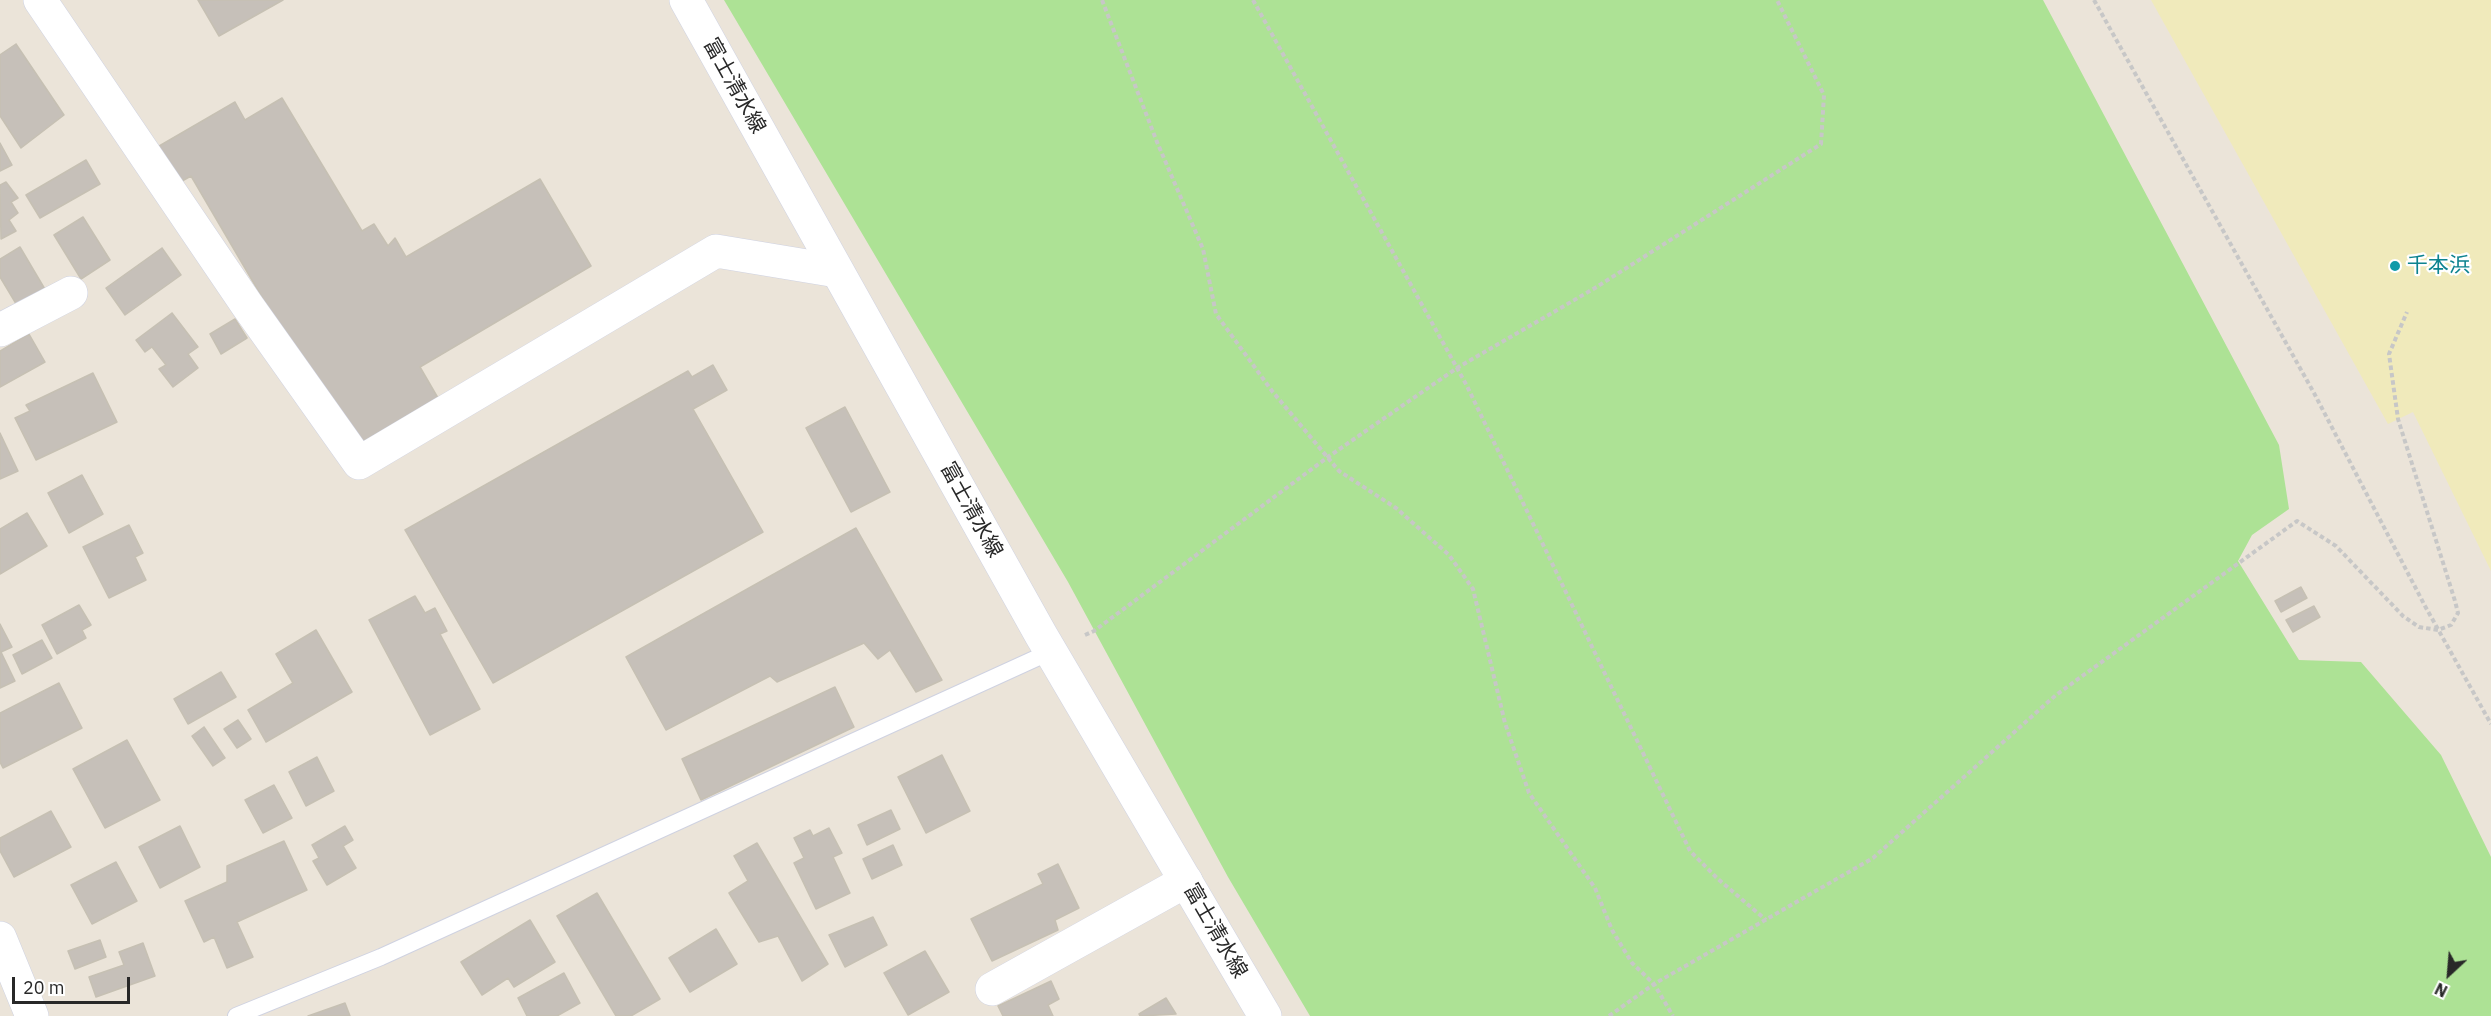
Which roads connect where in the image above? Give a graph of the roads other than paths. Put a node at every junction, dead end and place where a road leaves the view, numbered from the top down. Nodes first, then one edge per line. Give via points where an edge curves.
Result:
1 (40, 0) edge
2 (686, 0) edge
3 (837, 271) junction
4 (71, 293) dead end
5 (0, 330) edge
6 (1052, 651) junction
7 (1186, 881) junction
8 (0, 938) edge
9 (992, 989) dead end
10 (32, 1016) edge
11 (236, 1016) edge
12 (1265, 1016) edge

1 - 3 street via 359,463 717,251
2 - 3 street, 富士清水線
3 - 6 street, 富士清水線
4 - 5 street
6 - 7 street, 富士清水線
6 - 11 lane via 381,957
7 - 9 street
7 - 12 street, 富士清水線
8 - 10 street

